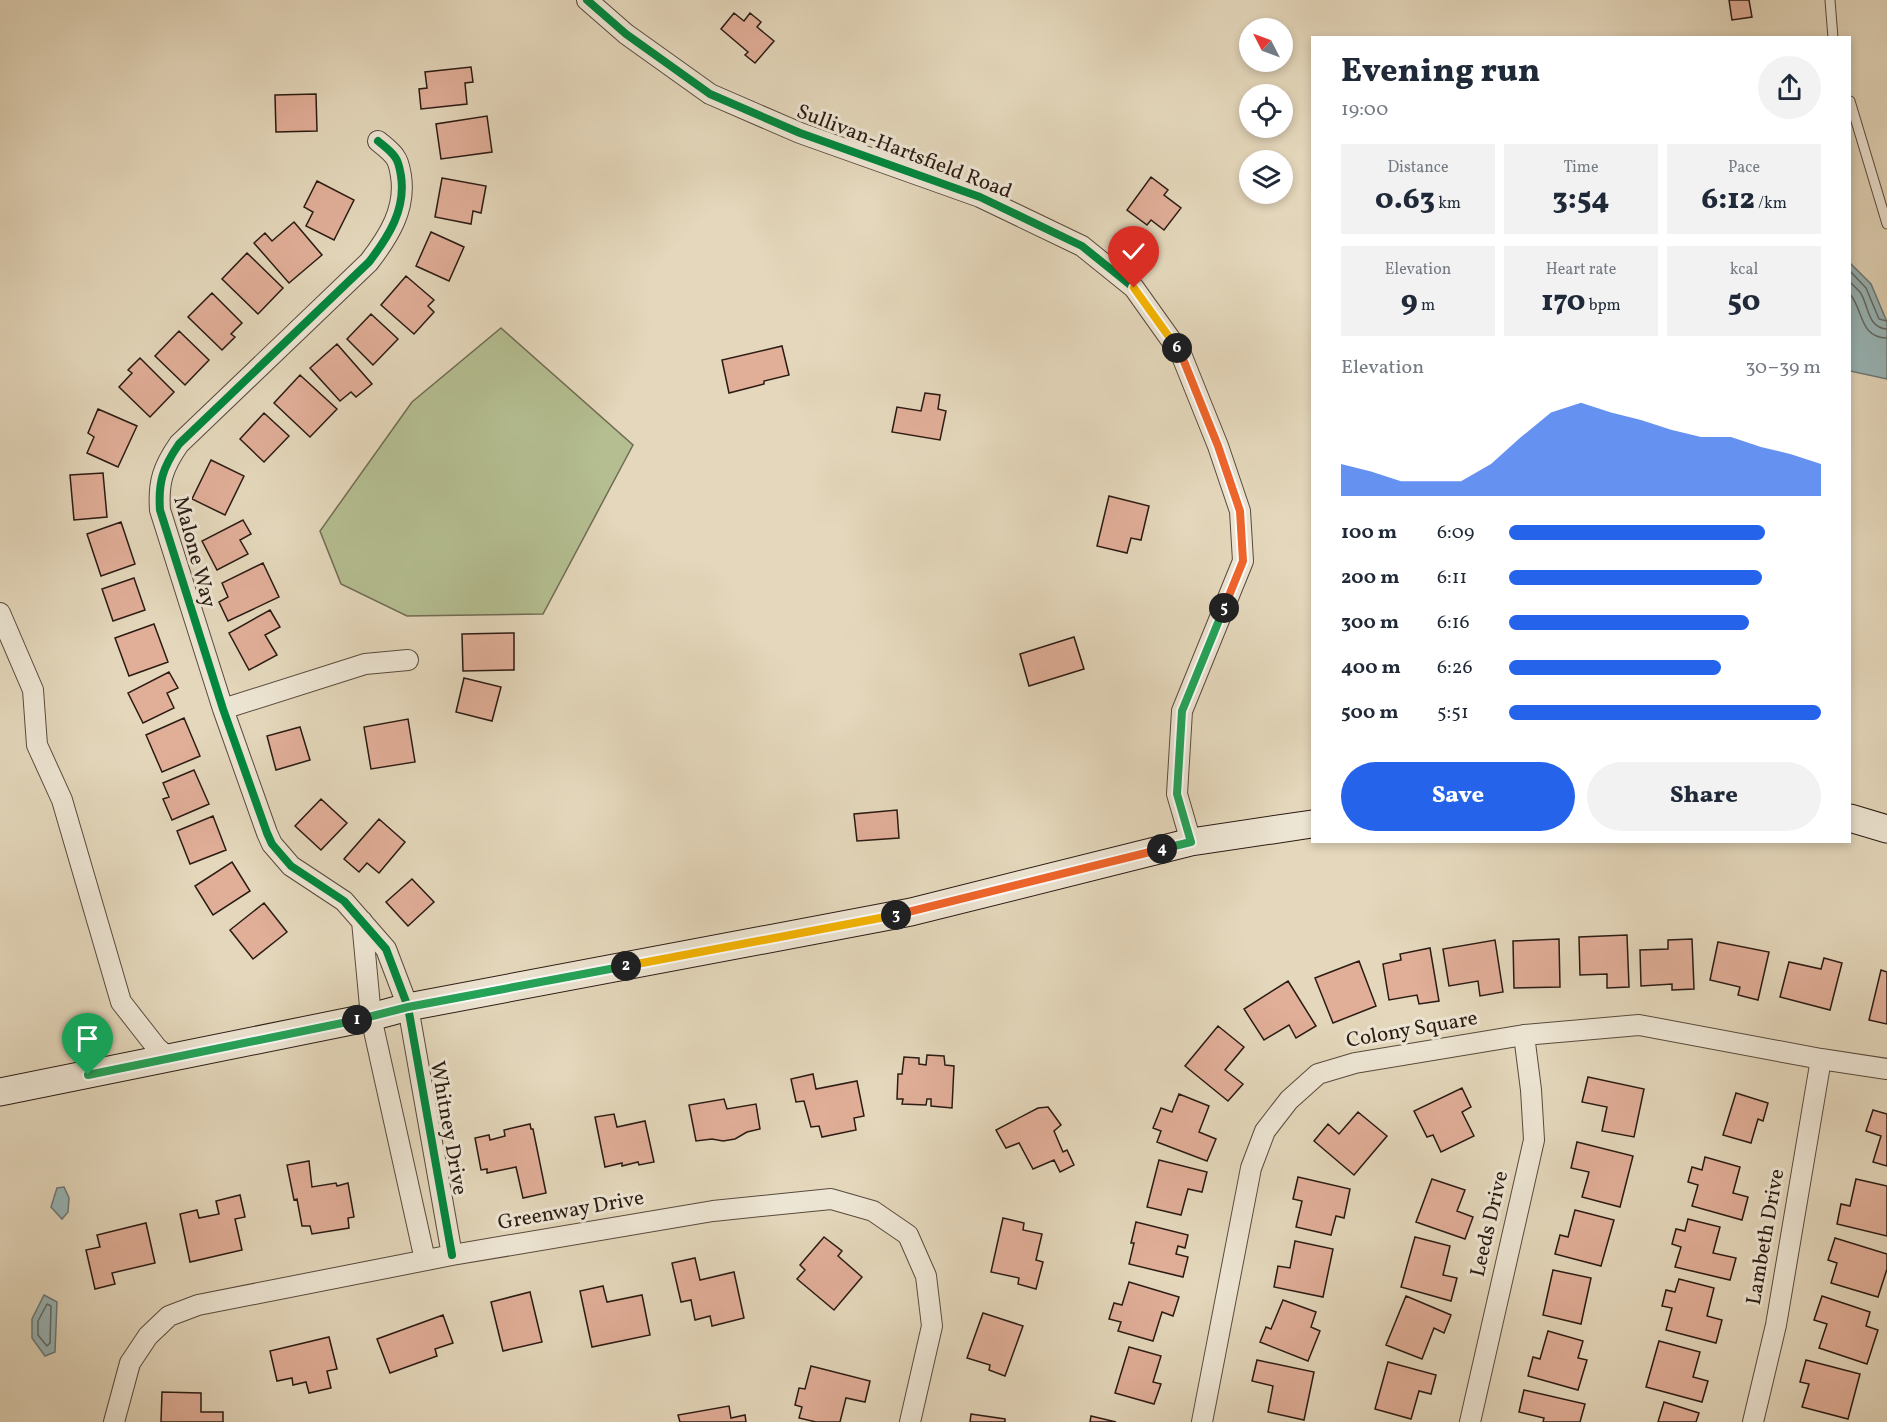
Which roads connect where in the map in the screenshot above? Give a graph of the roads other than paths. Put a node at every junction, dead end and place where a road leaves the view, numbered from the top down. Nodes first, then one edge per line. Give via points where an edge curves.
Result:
1 (1830, 0) edge
2 (592, 2) edge
3 (1833, 36) edge
4 (1851, 104) edge
5 (378, 141) dead end
6 (1887, 224) edge
7 (0, 613) edge
8 (408, 660) dead end
9 (222, 709) junction
10 (1851, 819) edge
11 (1311, 824) edge
12 (1887, 829) edge
13 (1191, 842) junction
14 (362, 921) junction
15 (408, 1007) junction
16 (371, 1017) junction
17 (1524, 1035) junction
18 (169, 1059) junction
19 (1821, 1059) junction
20 (1887, 1069) edge
21 (0, 1092) edge
22 (452, 1255) junction
23 (425, 1260) junction
24 (114, 1422) edge
25 (910, 1422) edge
26 (1202, 1422) edge
27 (1470, 1422) edge
28 (1753, 1422) edge

1 - 3 lane
2 - 13 street, Sullivan-Hartsfield Road via 626,34 710,94 800,133 990,202 1082,246 1141,297 1181,354 1240,511 1243,561 1182,711 1177,794
4 - 6 lane
5 - 9 street, Malone Way via 396,158 402,187 395,224 383,244 369,262 179,444 160,479 160,510
7 - 18 street via 33,690 37,745 62,800 121,1002
8 - 9 street via 365,664
9 - 14 street, Malone Way via 272,844 291,866 344,901
10 - 12 main road
11 - 13 main road
13 - 15 main road via 911,912
14 - 15 street, Malone Way via 386,949
14 - 16 street
15 - 16 main road
15 - 22 street, Whitney Drive
16 - 18 main road
16 - 23 street
17 - 19 street, Colony Square via 1639,1025
17 - 26 street, Colony Square via 1355,1063 1318,1074 1290,1100 1265,1131 1251,1168
17 - 27 street, Leeds Drive via 1534,1140
18 - 21 main road
19 - 20 street, Colony Square
19 - 28 street, Lambeth Drive via 1776,1325
22 - 23 street, Greenway Drive
22 - 25 street, Greenway Drive via 713,1211 796,1202 831,1199 873,1211 908,1235 926,1275 932,1326
23 - 24 street, Greenway Drive via 198,1305 170,1316 148,1336 130,1363

